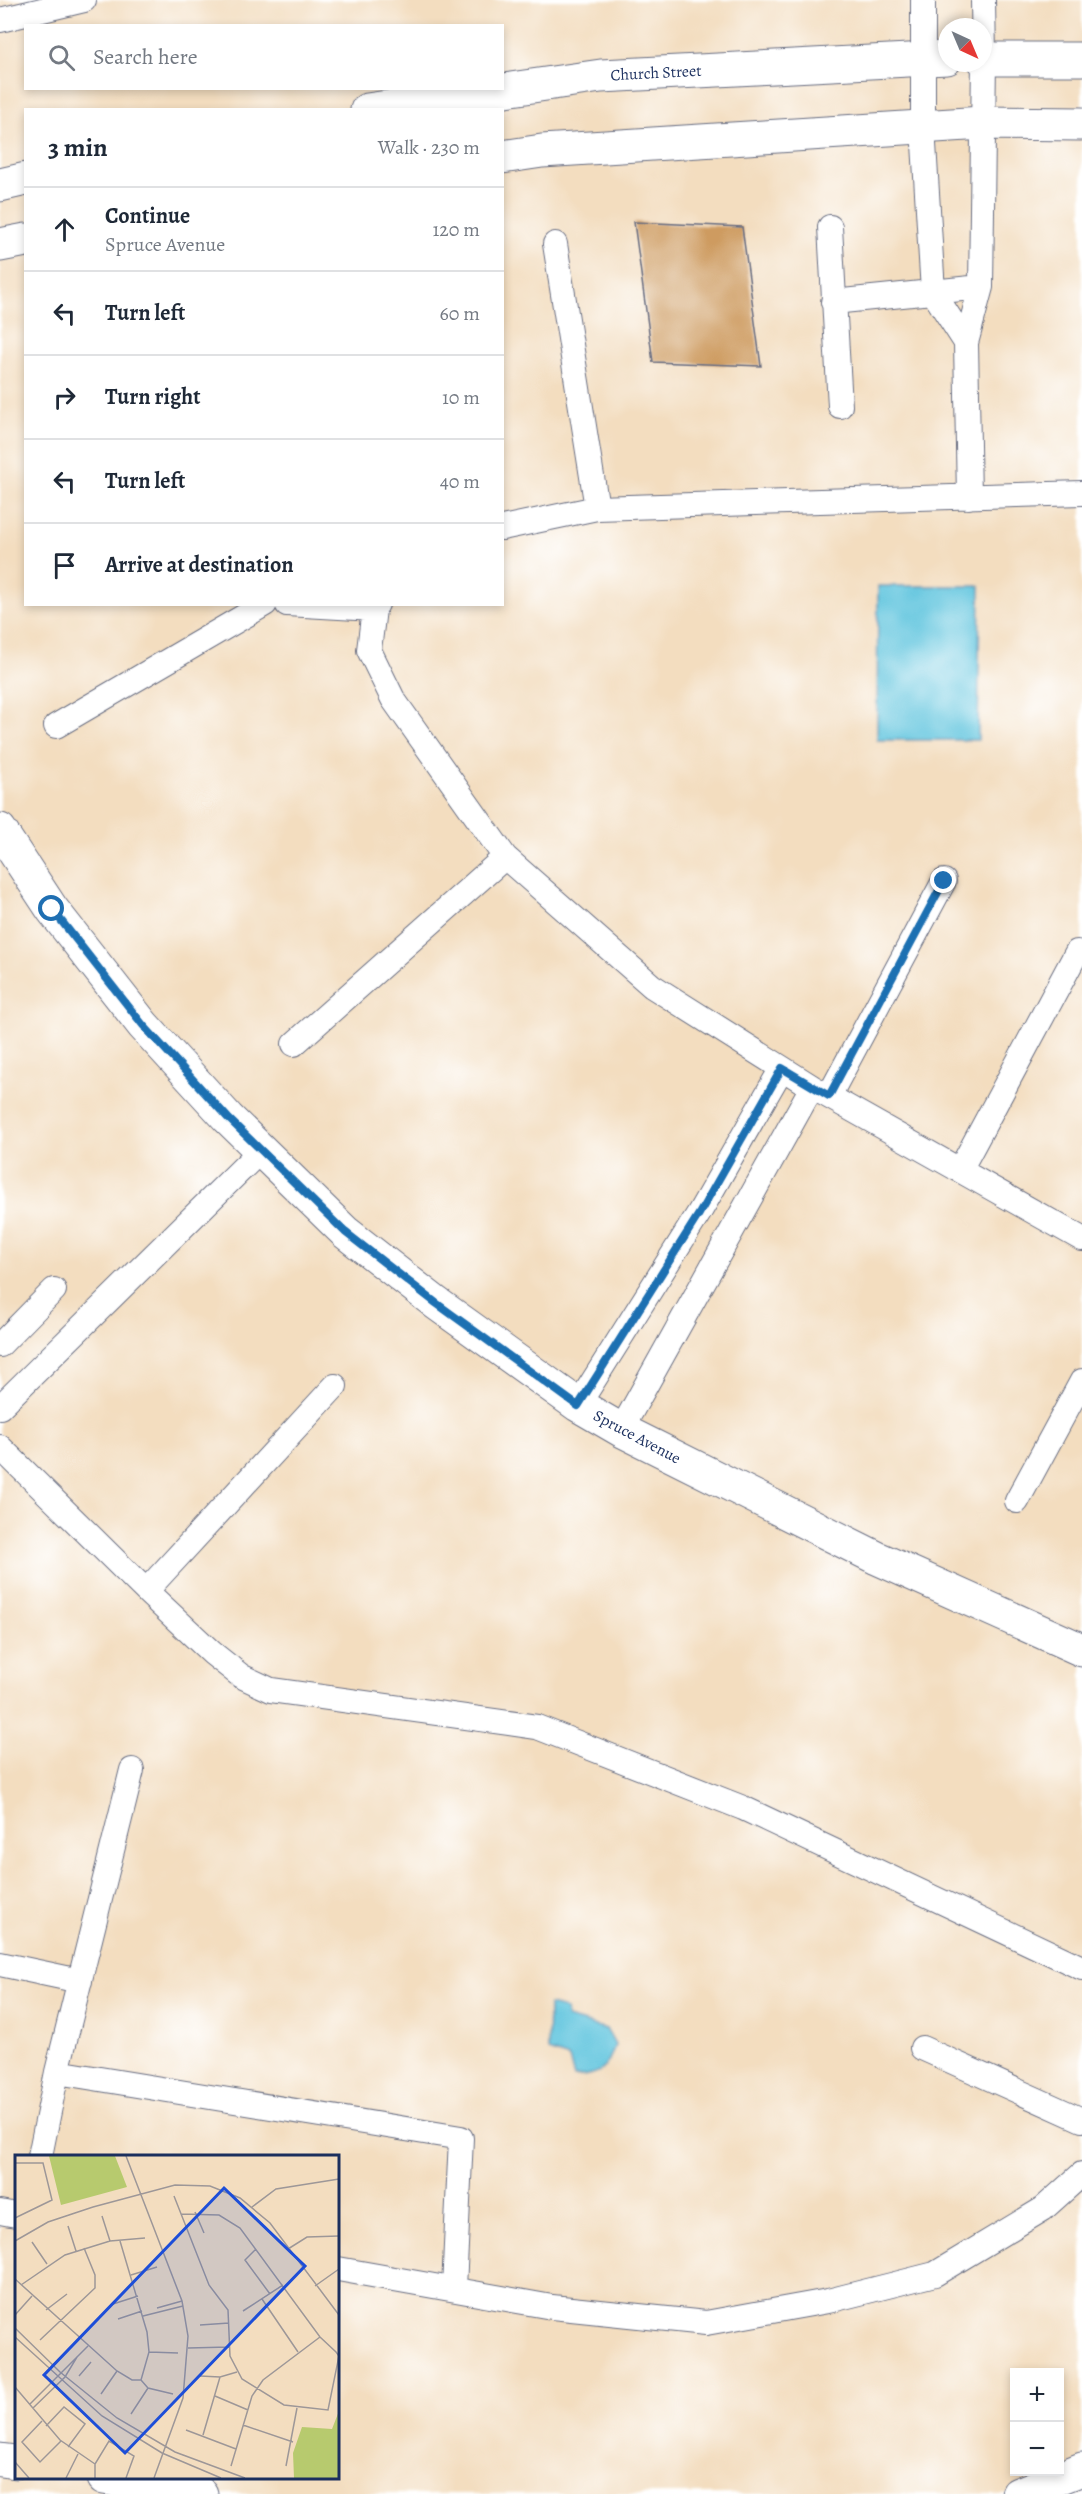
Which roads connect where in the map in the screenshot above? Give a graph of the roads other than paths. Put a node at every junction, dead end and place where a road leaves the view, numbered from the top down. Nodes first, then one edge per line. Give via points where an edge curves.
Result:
1 (84, 0) edge
2 (923, 0) edge
3 (983, 0) edge
4 (983, 18) edge
5 (0, 20) edge
6 (935, 58) edge
7 (992, 58) edge
8 (1082, 59) edge
9 (984, 72) edge
10 (381, 108) edge
11 (983, 123) junction
12 (1082, 124) edge
13 (923, 127) junction
14 (504, 157) edge
15 (24, 179) edge
16 (0, 185) edge
17 (830, 227) dead end
18 (24, 240) edge
19 (555, 244) dead end
20 (0, 245) edge
21 (981, 287) junction
22 (933, 292) junction
23 (833, 302) junction
24 (966, 343) junction
25 (840, 406) dead end
26 (1082, 494) edge
27 (969, 497) junction
28 (597, 508) junction
29 (504, 528) edge
30 (262, 606) edge
31 (345, 606) edge
32 (375, 607) edge
33 (56, 726) dead end
34 (0, 830) edge
35 (505, 857) junction
36 (944, 881) dead end
37 (1077, 952) dead end
38 (294, 1044) dead end
39 (782, 1068) junction
40 (821, 1091) junction
41 (261, 1150) junction
42 (960, 1170) junction
43 (1082, 1239) edge
44 (54, 1290) dead end
45 (0, 1345) edge
46 (1082, 1381) edge
47 (335, 1386) dead end
48 (578, 1406) junction
49 (0, 1407) edge
50 (621, 1430) junction
51 (0, 1447) edge
52 (1017, 1501) dead end
53 (146, 1592) junction
54 (1082, 1650) edge
55 (132, 1770) dead end
56 (0, 1964) edge
57 (1082, 1968) edge
58 (80, 1981) junction
59 (922, 2049) dead end
60 (57, 2072) junction
61 (1082, 2120) edge
62 (40, 2155) edge
63 (1082, 2174) edge
64 (0, 2212) edge
65 (15, 2215) edge
66 (339, 2269) edge
67 (454, 2288) junction
68 (0, 2460) edge
69 (15, 2463) edge
70 (1082, 2469) edge
71 (110, 2479) edge
72 (201, 2494) edge
73 (1018, 2494) edge

1 - 5 lane
2 - 6 lane
3 - 4 lane
6 - 10 street, Church Street via 602,76
6 - 13 lane
7 - 8 street
9 - 11 lane
11 - 12 street
11 - 13 street
11 - 21 lane
13 - 14 street via 553,150
13 - 22 lane
15 - 16 street
17 - 23 lane
18 - 20 street
19 - 28 lane
21 - 22 lane
21 - 24 lane
22 - 23 lane
22 - 24 lane
23 - 25 lane
24 - 27 lane
26 - 27 lane
27 - 28 lane
28 - 29 lane
30 - 33 lane
31 - 32 lane
32 - 35 lane via 369,650 393,699
34 - 41 street, Spruce Avenue via 52,909 143,1025
35 - 38 lane
35 - 39 lane via 652,986
36 - 40 lane
37 - 42 lane
39 - 40 lane
39 - 48 lane via 699,1214
40 - 42 lane
40 - 50 lane
41 - 48 street, Spruce Avenue via 345,1232
41 - 49 lane
42 - 43 lane
44 - 45 lane
46 - 52 lane
47 - 53 lane
48 - 50 street, Spruce Avenue
50 - 54 street, Spruce Avenue via 877,1558
51 - 53 lane
53 - 57 lane via 241,1676 270,1690 537,1727 743,1808
55 - 58 lane
56 - 58 lane
58 - 60 lane
59 - 61 lane
60 - 62 lane
60 - 67 lane via 461,2138
63 - 67 lane via 1042,2209 935,2274 828,2301 706,2323 552,2307
64 - 65 lane
66 - 67 lane
68 - 69 street
70 - 73 street
71 - 72 street

